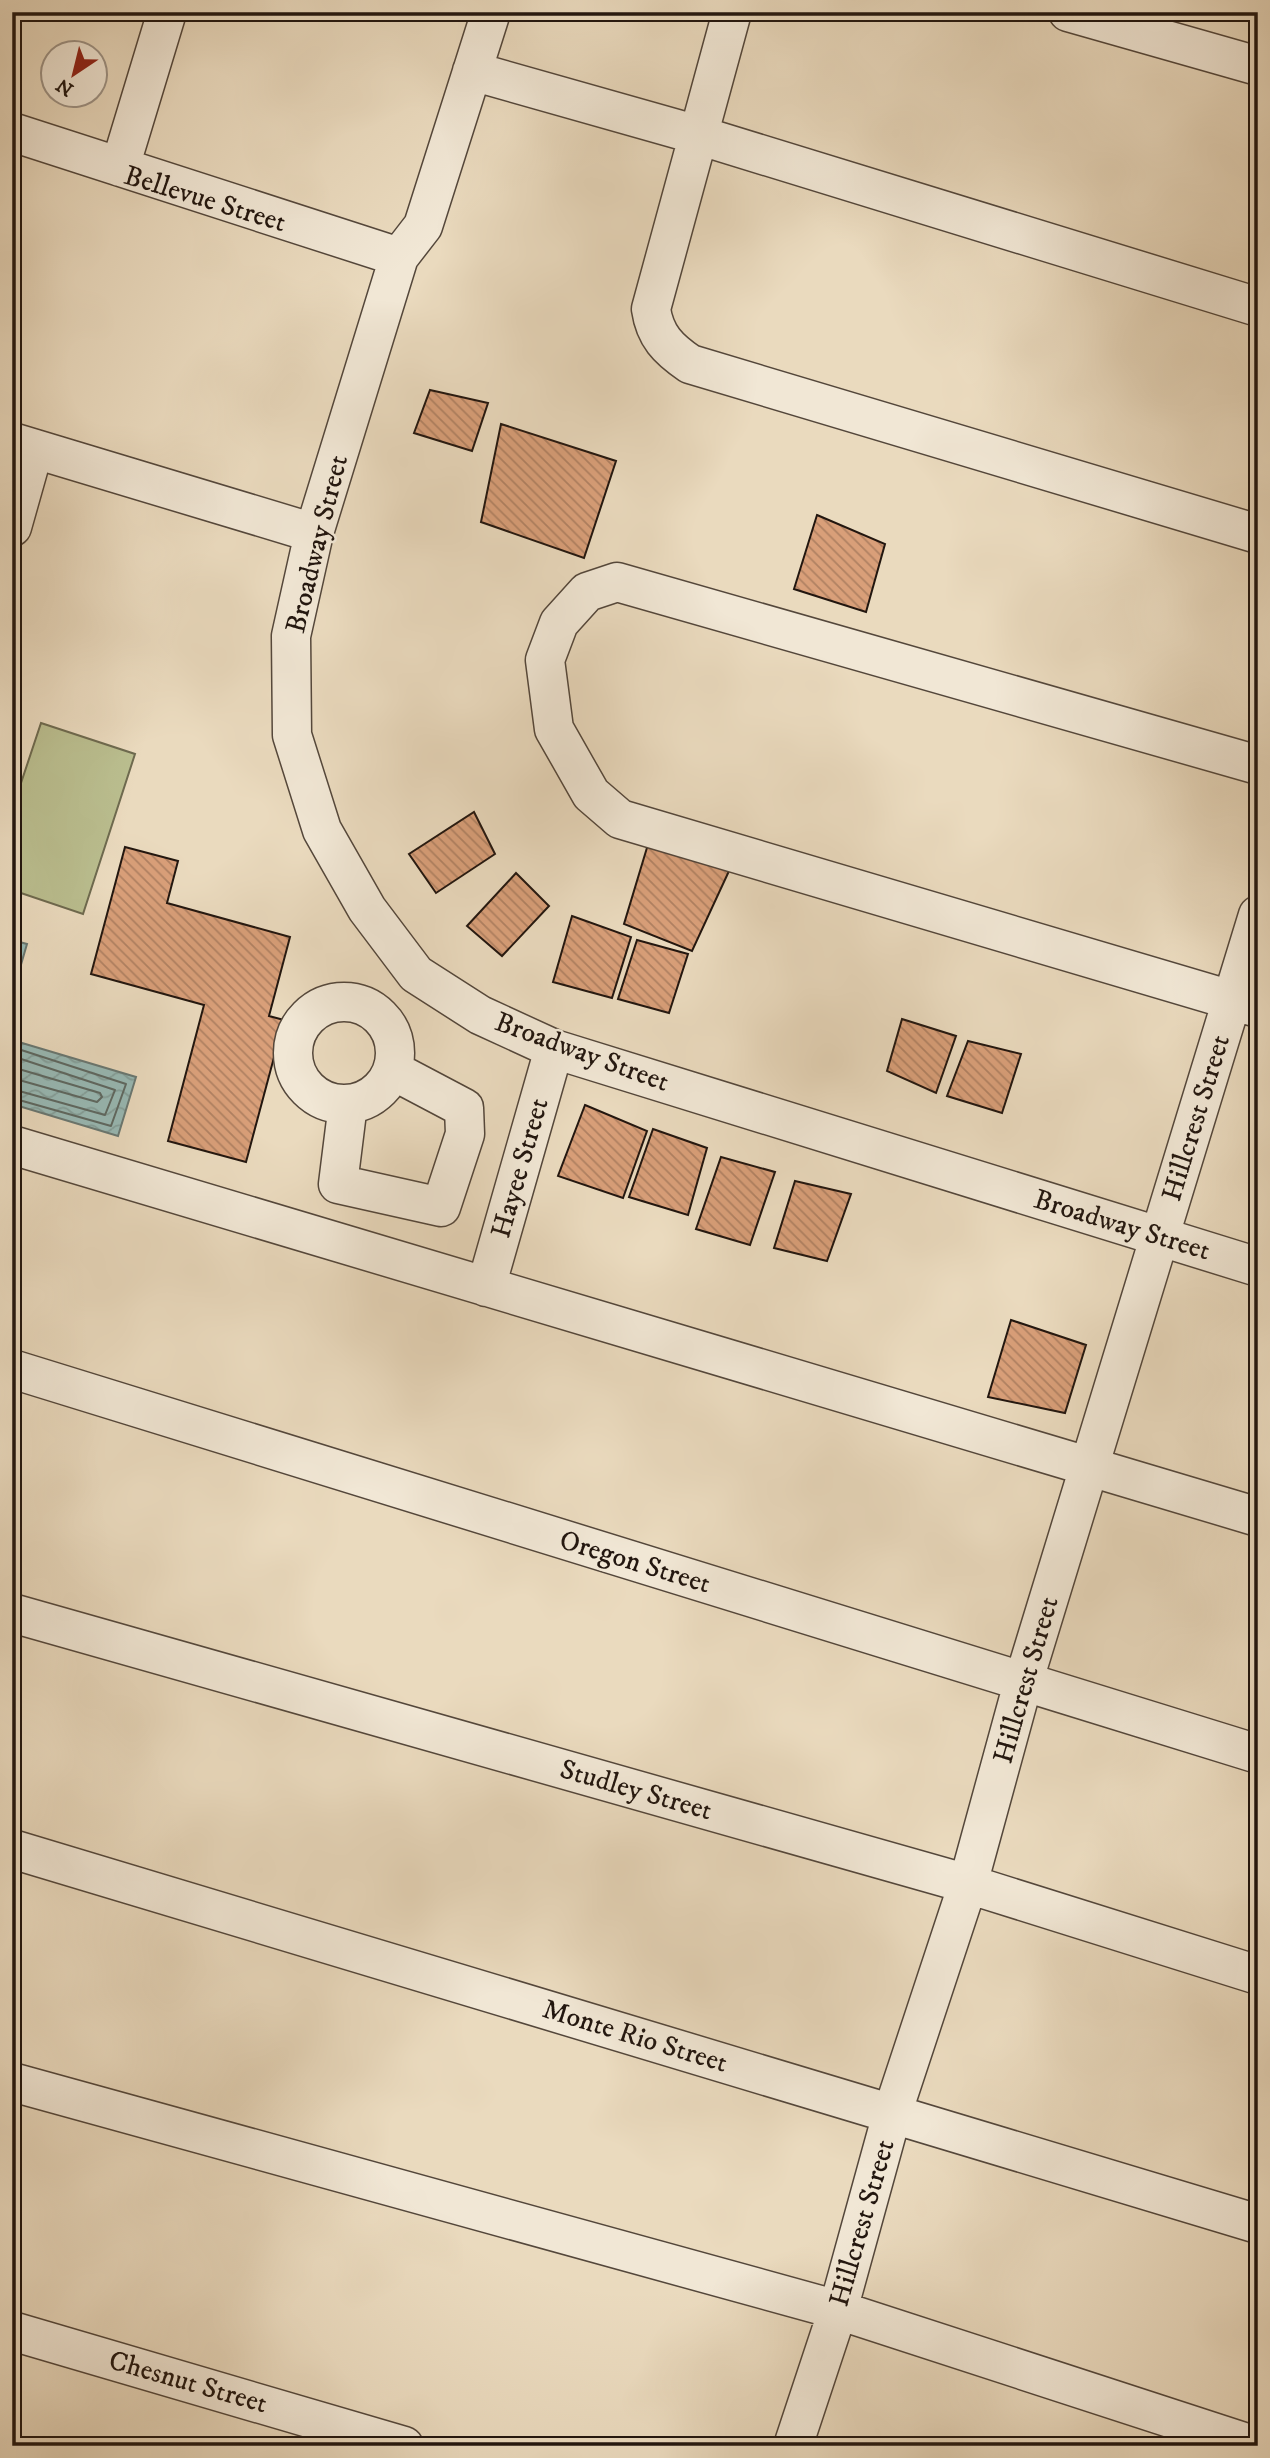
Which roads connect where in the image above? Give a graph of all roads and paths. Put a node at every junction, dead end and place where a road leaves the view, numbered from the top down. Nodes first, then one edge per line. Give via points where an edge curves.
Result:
1 (167, 12) edge
2 (491, 12) edge
3 (732, 12) edge
4 (1068, 12) edge
5 (1258, 66) edge
6 (472, 71) junction
7 (12, 132) edge
8 (698, 135) junction
9 (12, 141) edge
10 (120, 167) junction
11 (399, 257) junction
12 (1258, 307) edge
13 (23, 446) edge
14 (12, 527) edge
15 (314, 533) junction
16 (1258, 534) edge
17 (1258, 765) edge
18 (1258, 915) edge
19 (416, 974) junction
20 (1245, 1004) edge
21 (379, 1016) junction
22 (554, 1049) junction
23 (392, 1070) junction
24 (348, 1104) junction
25 (12, 1145) edge
26 (1160, 1237) junction
27 (1258, 1267) edge
28 (486, 1287) junction
29 (12, 1369) edge
30 (1089, 1467) junction
31 (1258, 1517) edge
32 (12, 1613) edge
33 (1023, 1683) junction
34 (1258, 1754) edge
35 (12, 1849) edge
36 (968, 1884) junction
37 (1258, 1975) edge
38 (12, 2082) edge
39 (892, 2113) junction
40 (1258, 2224) edge
41 (838, 2310) junction
42 (12, 2331) edge
43 (404, 2446) edge
44 (793, 2446) edge
45 (1255, 2446) edge

1 - 10 street
2 - 6 street, Broadway Street
3 - 8 street
4 - 5 street
6 - 8 street
6 - 11 street, Broadway Street via 423,226
7 - 10 street
8 - 12 street
8 - 16 street via 651,309 659,337 670,350 690,364
9 - 11 street, Bellevue Street
10 - 11 street
11 - 15 street, Broadway Street
13 - 14 street
13 - 15 street
15 - 19 street, Broadway Street via 291,636 292,735 322,830 367,909
17 - 20 street via 617,582 587,592 559,623 545,660 554,729 591,794 620,819
18 - 20 street, Hillcrest Street
19 - 21 street
19 - 22 street, Broadway Street via 480,1015
20 - 26 street, Hillcrest Street
21 - 23 street via 393,1041
21 - 24 street via 348,1002 331,1003 303,1021 295,1036 292,1053 303,1084 324,1100
22 - 26 street, Broadway Street
22 - 28 street, Hayee Street
23 - 24 street via 375,1093
23 - 24 street via 464,1108 466,1134 441,1207 338,1184
25 - 28 street
26 - 27 street, Broadway Street
26 - 30 street, Hillcrest Street
28 - 30 street
29 - 33 street, Oregon Street
30 - 31 street
30 - 33 street, Hillcrest Street
32 - 36 street, Studley Street
33 - 34 street, Oregon Street
33 - 36 street, Hillcrest Street
35 - 39 street, Monte Rio Street
36 - 37 street, Studley Street
36 - 39 street, Hillcrest Street
38 - 41 street
39 - 40 street, Monte Rio Street
39 - 41 street, Hillcrest Street
41 - 44 street, Hillcrest Street
41 - 45 street
42 - 43 street, Chesnut Street

